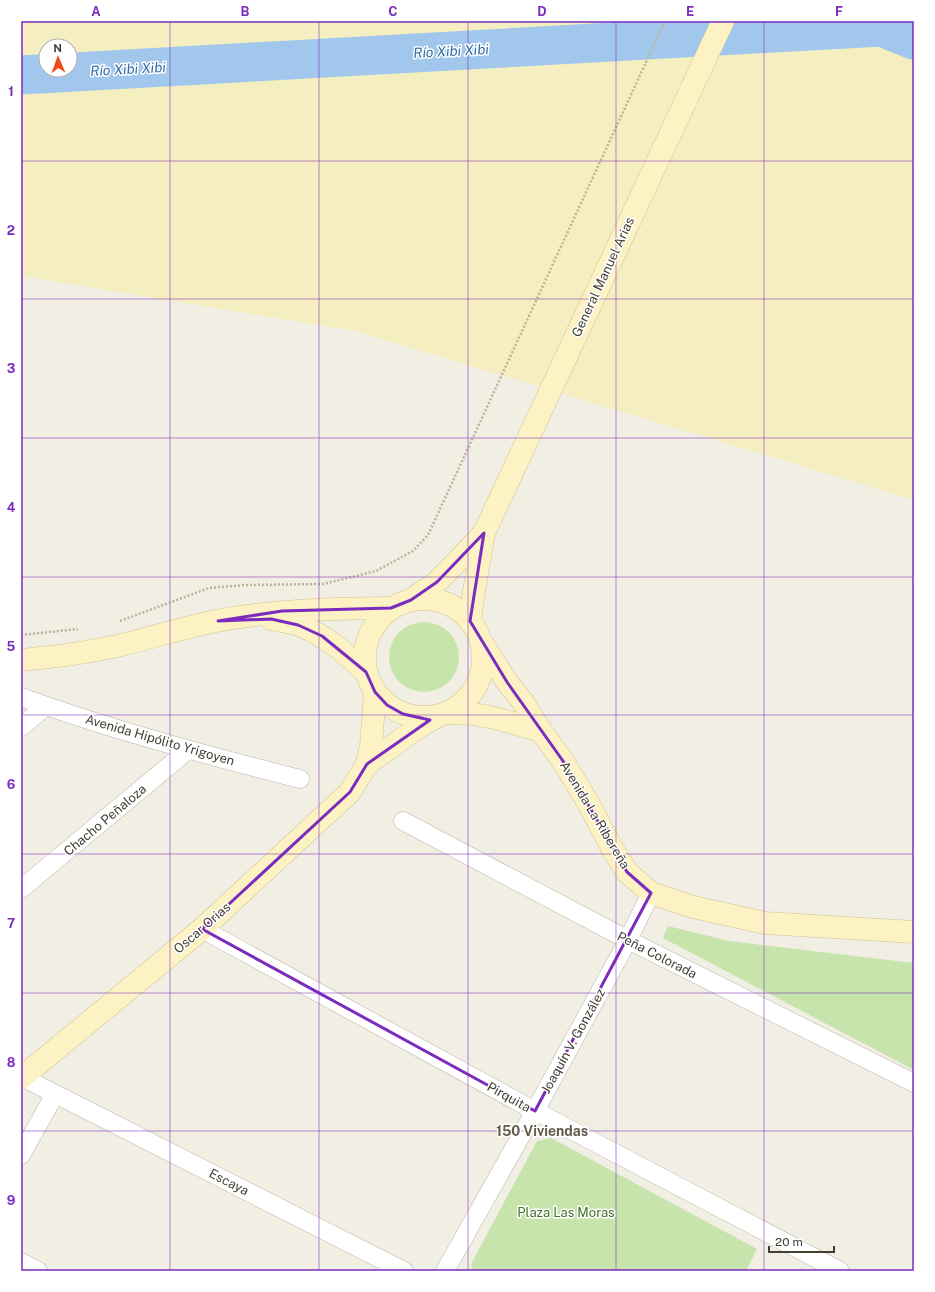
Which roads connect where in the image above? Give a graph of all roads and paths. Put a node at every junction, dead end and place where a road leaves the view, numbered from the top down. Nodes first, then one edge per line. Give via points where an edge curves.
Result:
1 (664, 21) edge
2 (723, 21) edge
3 (484, 533) junction
4 (411, 600) junction
5 (391, 608) junction
6 (218, 621) junction
7 (470, 621) junction
8 (114, 623) dead end
9 (83, 628) dead end
10 (21, 635) edge
11 (482, 643) junction
12 (21, 660) edge
13 (366, 672) junction
14 (374, 692) junction
15 (21, 697) edge
16 (46, 706) junction
17 (443, 714) junction
18 (21, 727) edge
19 (541, 731) junction
20 (188, 750) junction
21 (367, 764) junction
22 (300, 780) dead end
23 (403, 821) dead end
24 (21, 889) edge
25 (651, 893) junction
26 (202, 929) junction
27 (914, 932) edge
28 (628, 940) junction
29 (21, 1078) edge
30 (914, 1083) edge
31 (55, 1094) junction
32 (535, 1111) junction
33 (21, 1155) edge
34 (21, 1262) edge
35 (38, 1271) edge
36 (404, 1271) edge
37 (445, 1271) edge
38 (840, 1271) edge

1 - 8 path via 428,535 413,551 376,571 323,584 209,588
2 - 3 main road, General Manuel Arias
3 - 4 main road, General Manuel Arias via 436,582
3 - 7 main road, General Manuel Arias
4 - 5 main road
4 - 7 main road via 428,599 444,602
5 - 6 main road via 282,611
5 - 13 main road via 378,620 368,636 364,654
6 - 12 main road via 116,646 59,657
6 - 13 main road via 271,619 298,625 338,647
7 - 11 main road
9 - 10 path
11 - 17 main road via 483,660 473,692 461,704
11 - 19 main road, Avenida La Ribereña
13 - 14 main road
14 - 17 main road via 387,705 403,714 420,718
14 - 21 main road, Oscar Orias via 372,746
15 - 16 street, Avenida Hipólito Yrigoyen
16 - 18 street
16 - 20 street, Avenida Hipólito Yrigoyen
17 - 19 main road via 473,714
17 - 21 main road, Oscar Orias via 419,727
19 - 25 main road, Avenida La Ribereña via 579,786 627,872
20 - 22 street, Avenida Hipólito Yrigoyen
20 - 24 street, Chacho Peñaloza
21 - 26 main road, Oscar Orias via 350,792
23 - 28 street, Peña Colorada
25 - 27 main road, Avenida La Ribereña via 693,907 765,923
25 - 28 street, Joaquín V. González
26 - 29 main road, Oscar Orias
26 - 32 street, Pirquita
28 - 30 street, Peña Colorada
28 - 32 street, Joaquín V. González
29 - 31 street, Escaya
31 - 33 street
31 - 36 street, Escaya
32 - 37 street, Joaquín V. González
32 - 38 street, Pirquita
34 - 35 street

